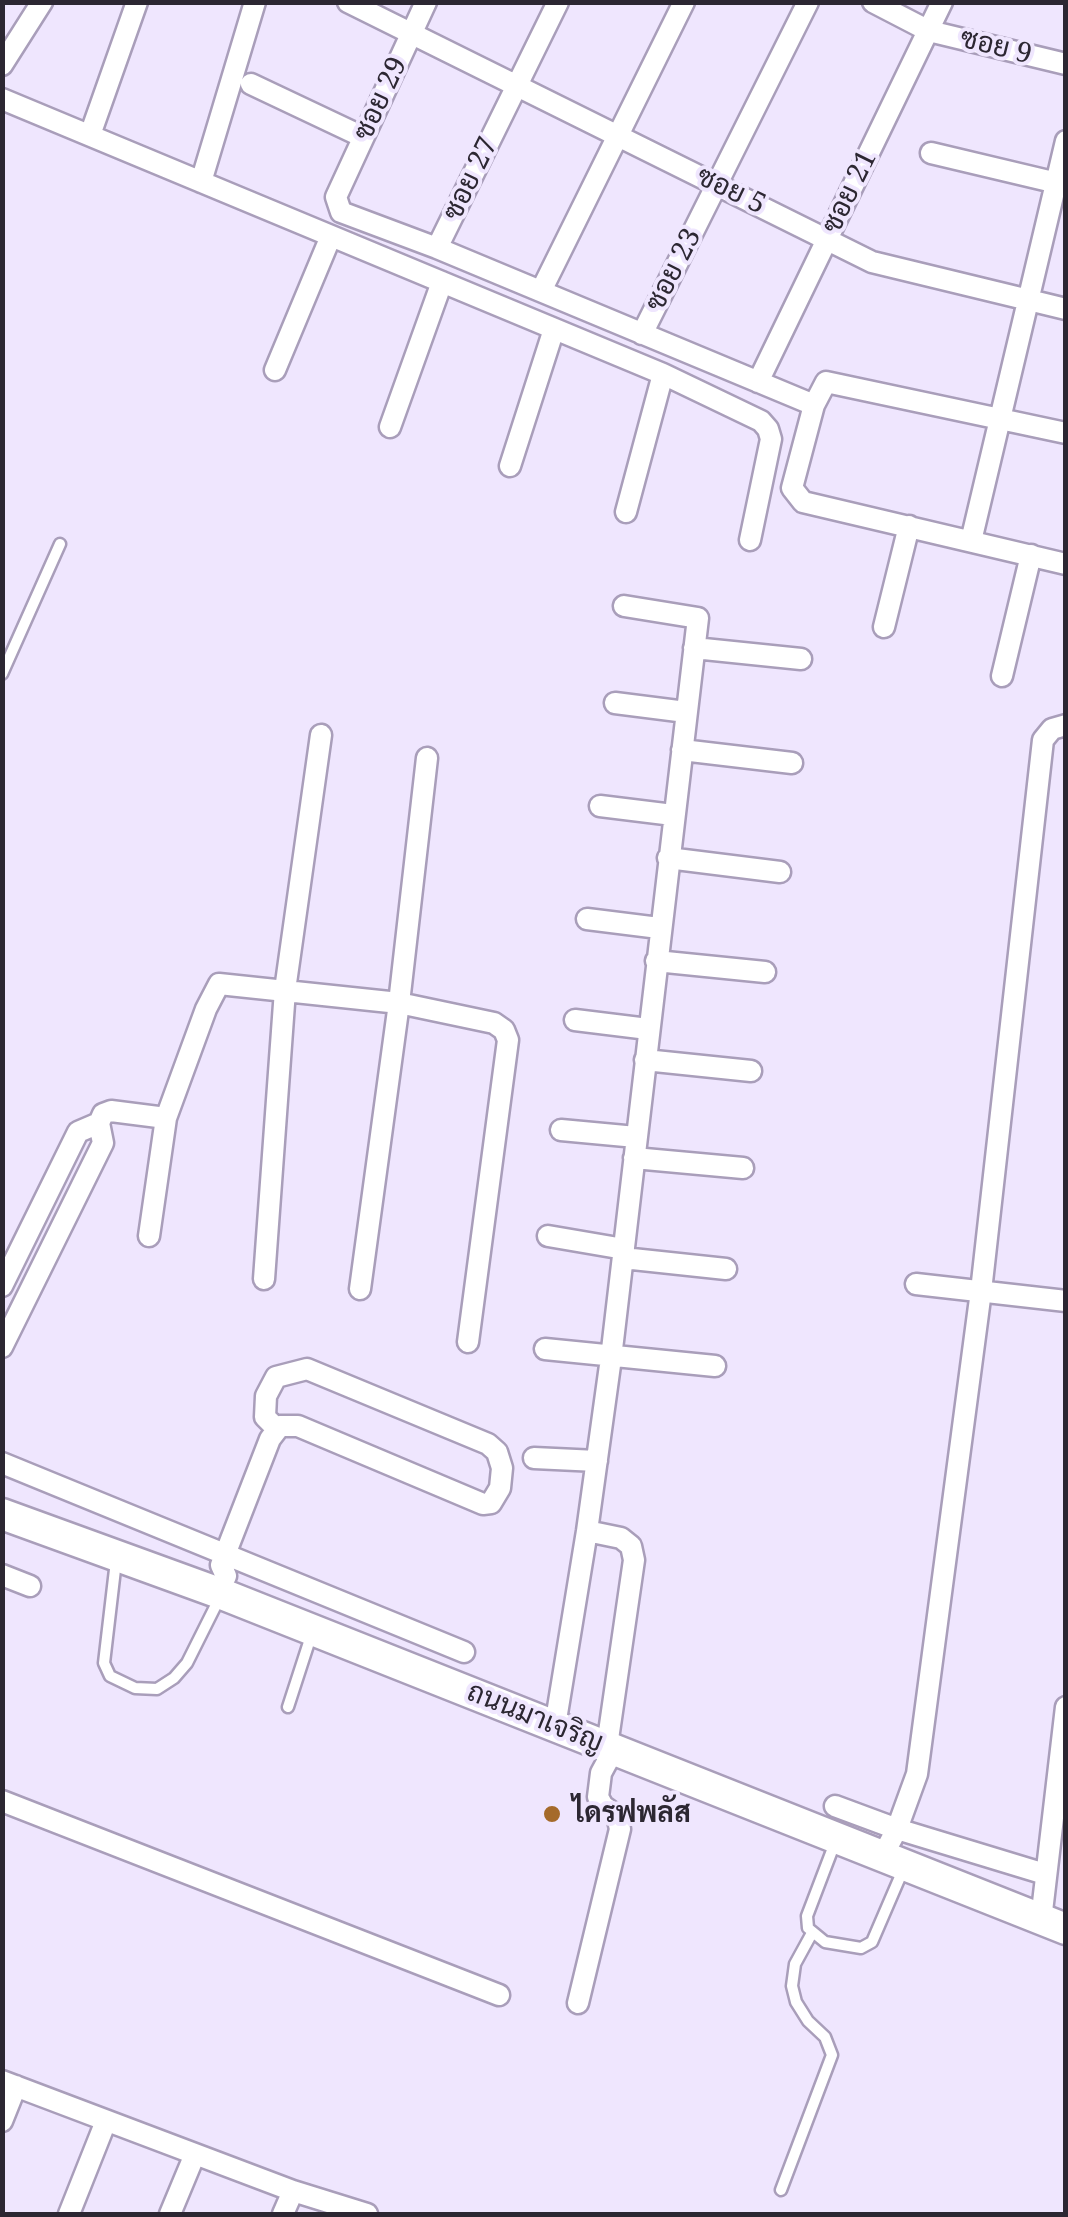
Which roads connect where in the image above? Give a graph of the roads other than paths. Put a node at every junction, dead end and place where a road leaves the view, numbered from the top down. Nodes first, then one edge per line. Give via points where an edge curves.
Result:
1 (42, 2) edge
2 (137, 2) edge
3 (255, 2) edge
4 (348, 2) edge
5 (426, 2) edge
6 (558, 2) edge
7 (684, 2) edge
8 (808, 2) edge
9 (873, 2) edge
10 (942, 2) edge
11 (929, 31) junction
12 (412, 33) junction
13 (2, 64) edge
14 (1066, 64) edge
15 (251, 84) dead end
16 (517, 85) junction
17 (2, 99) edge
18 (90, 136) junction
19 (618, 136) junction
20 (363, 137) junction
21 (1066, 141) edge
22 (932, 153) dead end
23 (201, 182) junction
24 (717, 184) junction
25 (1060, 184) edge
26 (336, 197) joint
27 (331, 236) junction
28 (828, 240) junction
29 (437, 248) junction
30 (442, 282) junction
31 (542, 292) junction
32 (1028, 300) junction
33 (1066, 309) edge
34 (554, 329) junction
35 (642, 334) junction
36 (276, 370) dead end
37 (663, 374) junction
38 (758, 382) junction
39 (814, 405) junction
40 (1000, 417) junction
41 (390, 428) dead end
42 (1066, 433) edge
43 (510, 466) dead end
44 (626, 512) dead end
45 (909, 526) junction
46 (750, 540) dead end
47 (972, 541) junction
48 (60, 544) dead end
49 (1031, 555) junction
50 (1066, 564) edge
51 (624, 606) dead end
52 (884, 627) dead end
53 (694, 648) junction
54 (801, 659) dead end
55 (2, 674) edge
56 (1002, 676) dead end
57 (615, 702) dead end
58 (686, 712) junction
59 (1066, 725) edge
60 (321, 735) dead end
61 (682, 750) junction
62 (428, 758) dead end
63 (792, 763) dead end
64 (600, 806) dead end
65 (674, 815) junction
66 (668, 858) junction
67 (780, 872) dead end
68 (588, 919) dead end
69 (659, 928) junction
70 (656, 961) junction
71 (765, 972) dead end
72 (285, 990) junction
73 (399, 1003) junction
74 (575, 1020) dead end
75 (648, 1028) junction
76 (645, 1060) junction
77 (751, 1071) dead end
78 (166, 1118) junction
79 (99, 1123) junction
80 (561, 1130) dead end
81 (635, 1148) junction
82 (742, 1168) dead end
83 (149, 1236) dead end
84 (548, 1236) dead end
85 (623, 1253) junction
86 (726, 1270) dead end
87 (264, 1279) dead end
88 (916, 1284) dead end
89 (2, 1286) edge
90 (360, 1289) dead end
91 (981, 1291) junction
92 (1066, 1302) edge
93 (468, 1342) dead end
94 (2, 1347) edge
95 (545, 1349) dead end
96 (610, 1358) junction
97 (715, 1366) dead end
98 (276, 1428) junction
99 (534, 1458) dead end
100 (597, 1461) junction
101 (2, 1462) edge
102 (6, 1524) edge
103 (587, 1531) junction
104 (117, 1556) junction
105 (2, 1575) edge
106 (216, 1578) junction
107 (30, 1586) dead end
108 (314, 1630) junction
109 (464, 1652) dead end
110 (288, 1707) dead end
111 (1066, 1708) edge
112 (555, 1726) junction
113 (610, 1748) junction
114 (2, 1800) edge
115 (835, 1806) dead end
116 (837, 1838) junction
117 (895, 1850) junction
118 (1045, 1874) junction
119 (1053, 1925) edge
120 (812, 1934) junction
121 (499, 1995) dead end
122 (578, 2003) dead end
123 (9, 2084) edge
124 (2, 2121) edge
125 (106, 2121) junction
126 (195, 2154) junction
127 (781, 2190) dead end
128 (293, 2191) junction
129 (68, 2214) edge
130 (170, 2214) edge
131 (283, 2214) edge
132 (367, 2214) edge

1 - 13 street
2 - 18 street
3 - 23 street
4 - 12 street, ซอย 5
5 - 12 street, ซอย 29
6 - 16 street, ซอย 27
7 - 19 street
8 - 24 street, ซอย 23
9 - 11 street, ซอย 9
10 - 11 street, ซอย 21
11 - 14 street, ซอย 9
11 - 28 street, ซอย 21
12 - 16 street, ซอย 5
12 - 20 street, ซอย 29
15 - 20 street
16 - 19 street, ซอย 5
16 - 29 street, ซอย 27
17 - 18 street
18 - 23 street
19 - 24 street, ซอย 5
19 - 31 street
20 - 26 street, ซอย 29
21 - 25 street
22 - 25 street
23 - 27 street
24 - 28 street, ซอย 5
24 - 35 street, ซอย 23
25 - 32 street
26 - 29 street, ซอย 27 via 341,212
27 - 30 street
27 - 36 street
28 - 32 street, ซอย 5 via 872,262
28 - 38 street, ซอย 21
29 - 31 street, ซอย 23
30 - 34 street
30 - 41 street
31 - 35 street, ซอย 23
32 - 33 street, ซอย 5
32 - 40 street
34 - 37 street
34 - 43 street
35 - 38 street
37 - 44 street
37 - 46 street via 768,429
38 - 39 street
39 - 40 street via 822,385 831,382
39 - 45 street via 792,488 796,496
40 - 42 street
40 - 47 street
45 - 47 street
45 - 52 street
47 - 49 street
48 - 55 lane
49 - 50 street
49 - 56 street
51 - 53 street via 698,618
53 - 54 street
53 - 58 street
57 - 58 street
58 - 61 street
59 - 91 street via 1052,728 1043,740
60 - 72 street
61 - 63 street
61 - 65 street
62 - 73 street
64 - 65 street
65 - 66 street
66 - 67 street
66 - 69 street
68 - 69 street
69 - 70 street
70 - 71 street
70 - 75 street
72 - 73 street
72 - 78 street via 219,984
72 - 87 street
73 - 90 street
73 - 93 street via 494,1023 508,1040
74 - 75 street
75 - 76 street
76 - 77 street
76 - 81 street
78 - 79 street via 111,1111
78 - 83 street
79 - 89 street via 78,1132
79 - 94 street via 103,1142
80 - 81 street
81 - 82 street
81 - 85 street
84 - 85 street
85 - 86 street
85 - 96 street
88 - 91 street
91 - 92 street
91 - 117 street via 917,1774
95 - 96 street
96 - 97 street
96 - 100 street
98 - 98 street via 266,1417 266,1396 276,1377 307,1369 488,1444 498,1452 500,1488 483,1504 298,1426
98 - 106 street
99 - 100 street
100 - 103 street
101 - 106 street
102 - 104 main road, ถนนมาเจริญ
103 - 112 street
103 - 113 street via 621,1538 634,1560
104 - 106 main road, ถนนมาเจริญ
104 - 106 lane via 104,1663 110,1676 136,1688 157,1688 187,1663
105 - 107 street
106 - 108 main road, ถนนมาเจริญ
106 - 109 street
108 - 110 lane
108 - 112 main road, ถนนมาเจริญ
111 - 118 street
112 - 113 main road, ถนนมาเจริญ
113 - 116 main road, ถนนมาเจริญ
113 - 122 street via 598,1797 620,1829
114 - 121 street
115 - 117 street
116 - 117 main road, ถนนมาเจริญ
116 - 120 lane via 808,1916
117 - 118 street
117 - 119 main road, ถนนมาเจริญ
117 - 120 lane via 872,1942 848,1948
118 - 119 street
120 - 127 lane via 795,1964 792,1986 832,2055
123 - 124 street
123 - 125 street
125 - 126 street
125 - 129 street
126 - 128 street
126 - 130 street
128 - 131 street
128 - 132 street

